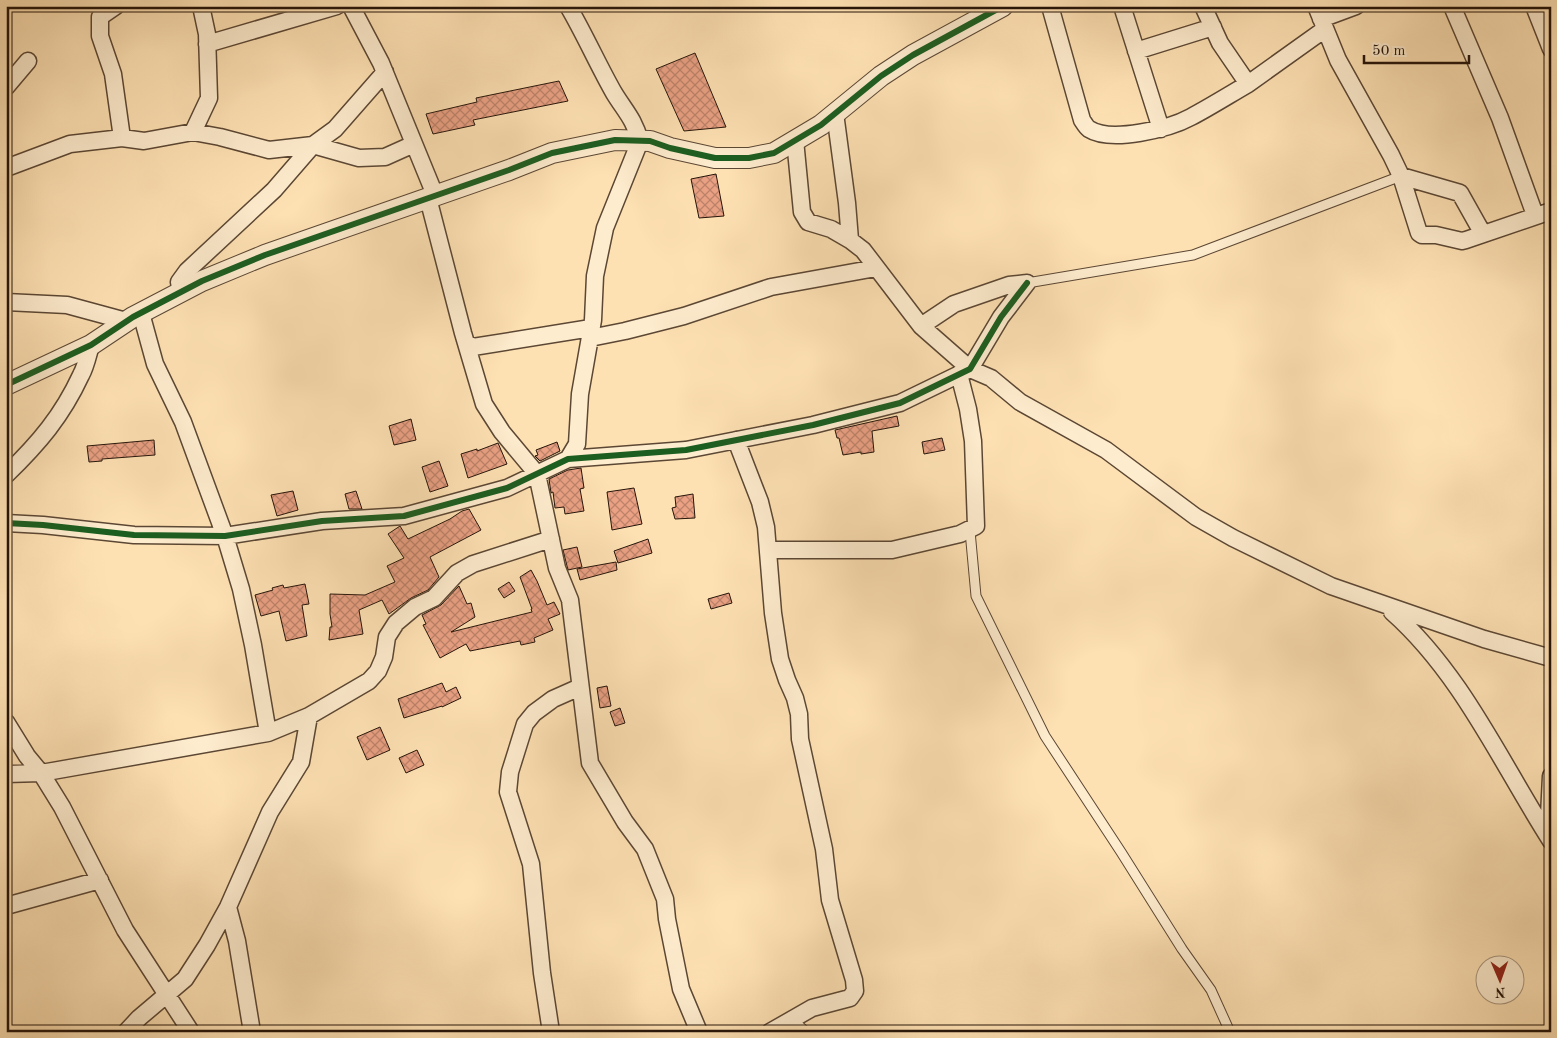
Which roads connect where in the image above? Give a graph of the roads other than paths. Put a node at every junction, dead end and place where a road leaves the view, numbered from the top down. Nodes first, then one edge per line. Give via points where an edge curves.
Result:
1 (116, 6) edge
2 (201, 6) edge
3 (337, 6) edge
4 (351, 6) edge
5 (568, 6) edge
6 (1003, 6) edge
7 (1050, 6) edge
8 (1122, 6) edge
9 (1203, 6) edge
10 (1356, 6) edge
11 (1452, 6) edge
12 (1534, 6) edge
13 (1321, 18) edge
14 (1213, 28) junction
15 (207, 44) junction
16 (1551, 49) edge
17 (1136, 51) junction
18 (28, 60) dead end
19 (385, 72) junction
20 (1248, 84) junction
21 (6, 87) edge
22 (835, 113) junction
23 (1161, 128) junction
24 (193, 132) junction
25 (122, 138) junction
26 (795, 140) junction
27 (640, 141) junction
28 (414, 144) junction
29 (313, 145) junction
30 (6, 168) edge
31 (1401, 176) junction
32 (431, 196) junction
33 (1543, 213) edge
34 (1483, 234) junction
35 (850, 240) junction
36 (876, 268) junction
37 (1027, 283) junction
38 (180, 292) junction
39 (6, 302) edge
40 (134, 317) junction
41 (921, 326) junction
42 (591, 333) junction
43 (467, 344) junction
44 (91, 345) junction
45 (965, 372) junction
46 (6, 385) edge
47 (736, 440) junction
48 (568, 459) junction
49 (538, 474) junction
50 (6, 475) edge
51 (6, 523) edge
52 (970, 531) junction
53 (225, 536) junction
54 (551, 539) junction
55 (768, 550) junction
56 (1384, 605) junction
57 (1551, 658) edge
58 (580, 686) junction
59 (310, 716) junction
60 (6, 722) edge
61 (268, 733) junction
62 (41, 773) junction
63 (6, 774) edge
64 (1551, 776) edge
65 (1549, 838) edge
66 (100, 880) junction
67 (6, 906) edge
68 (228, 907) junction
69 (167, 995) junction
70 (792, 1019) junction
71 (126, 1032) edge
72 (192, 1032) edge
73 (252, 1032) edge
74 (551, 1032) edge
75 (699, 1032) edge
76 (770, 1032) edge
77 (806, 1032) edge
78 (1230, 1032) edge

1 - 25 street via 100,17 100,36 113,74
2 - 15 street
3 - 15 street
4 - 19 street
5 - 27 street via 627,111
6 - 22 street via 913,55
7 - 23 street via 1087,128 1098,133 1124,135
8 - 17 street
9 - 14 street
10 - 13 street
11 - 33 street
12 - 16 street
13 - 20 street
13 - 31 street via 1338,60
14 - 17 street
14 - 20 street
15 - 24 street via 209,98
17 - 23 street
18 - 21 street
19 - 28 street
19 - 29 street via 335,129
20 - 23 street via 1189,118
22 - 26 street
22 - 35 street
24 - 25 street via 144,141
24 - 29 street via 269,150
25 - 30 street via 70,144
26 - 27 street via 774,153 749,158 715,158
26 - 35 street via 802,212 808,222 831,229
27 - 32 street via 615,140 552,154
27 - 42 street via 605,228 595,276
28 - 29 street via 385,156 359,158
28 - 32 street
29 - 38 street via 274,190 187,271 179,282
31 - 34 street via 1460,193
31 - 34 street via 1419,233 1462,241
31 - 37 lane via 1193,255
32 - 38 street via 265,255
32 - 43 street
33 - 34 street
35 - 36 street via 863,250
36 - 41 street
36 - 42 street via 771,287 684,316 625,331
37 - 41 street via 1009,285 954,304
37 - 45 street
38 - 40 street
39 - 40 street via 67,305
40 - 44 street
40 - 53 street via 184,422
41 - 45 street
42 - 43 street via 474,347
42 - 48 street via 580,394 577,444
43 - 49 street via 484,404 502,432
44 - 46 street
44 - 50 street via 82,373 58,418
45 - 47 street via 900,404
45 - 52 street via 977,519 976,526
45 - 56 street via 991,378 1020,402 1106,450 1196,517 1233,538 1331,586
47 - 48 street via 686,450
47 - 55 street via 760,502
48 - 49 street
49 - 53 street via 507,488 404,516 322,521
49 - 54 street
51 - 53 street via 134,535
52 - 55 street via 892,550
52 - 78 lane via 976,596 1045,736 1211,990
53 - 61 street via 241,589
54 - 58 street via 557,568 570,600
54 - 59 street via 473,564 457,573 434,598 415,607 396,622 387,638 378,671 369,681
55 - 70 street via 780,659 799,714 800,739 824,849 830,900 855,991 850,998 812,1008
56 - 57 street
56 - 65 street via 1414,631 1472,706
58 - 74 street via 553,699 524,724 510,772 508,792 530,864
58 - 75 street via 590,763 645,849 665,899 682,989
59 - 61 street
59 - 68 street via 301,762 270,812
60 - 62 street
61 - 62 street
62 - 63 street
62 - 66 street
64 - 65 street
66 - 67 street
66 - 69 street via 125,930
68 - 69 street via 185,979
68 - 73 street
69 - 71 street
69 - 72 street
70 - 76 street
70 - 77 lane

